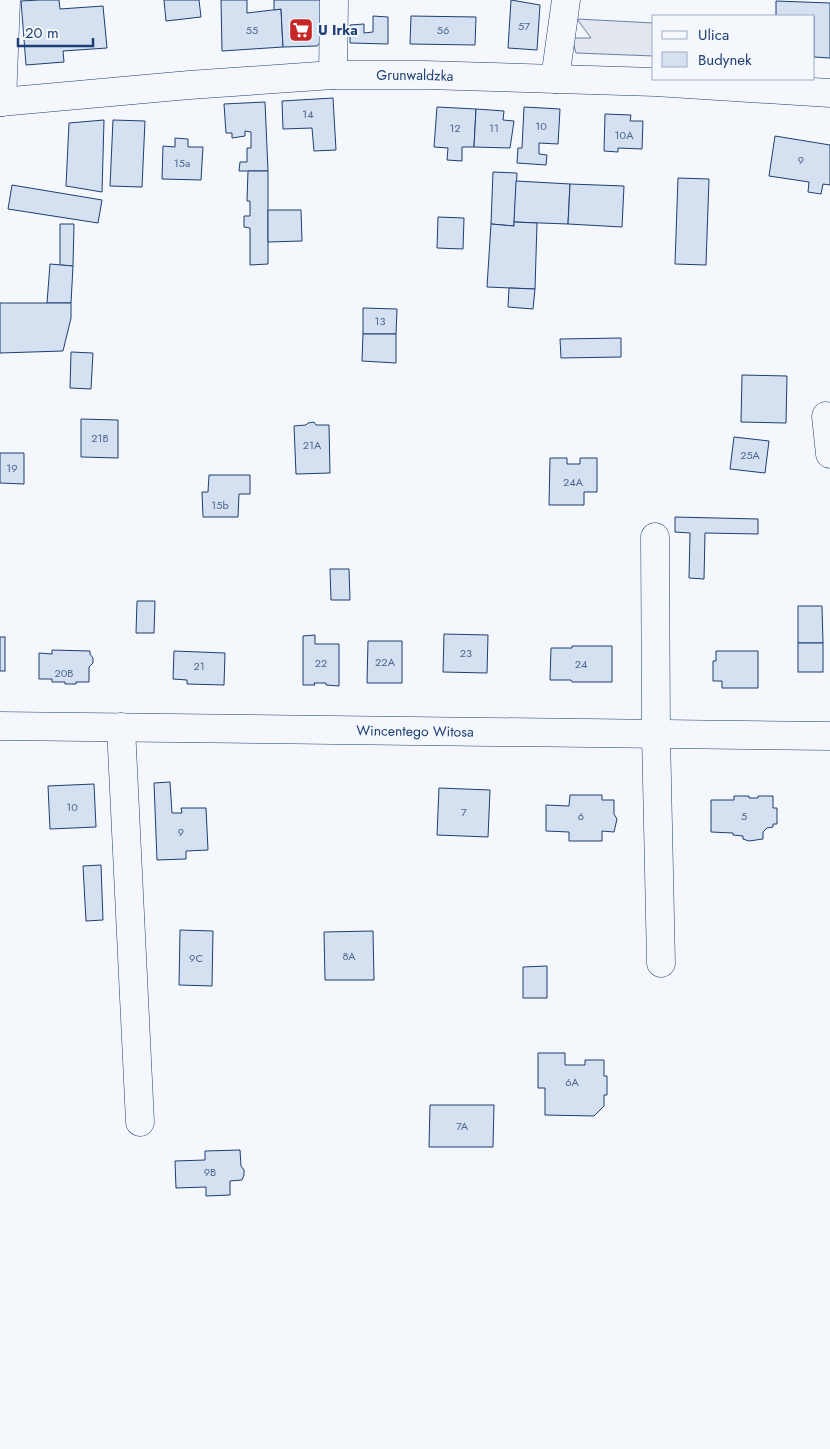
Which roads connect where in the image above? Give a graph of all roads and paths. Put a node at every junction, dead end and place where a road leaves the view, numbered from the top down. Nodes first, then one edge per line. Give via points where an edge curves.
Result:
1 (6, 0) edge
2 (334, 0) edge
3 (566, 0) edge
4 (333, 75) junction
5 (555, 79) junction
6 (830, 93) edge
7 (1, 102) edge
8 (826, 416) dead end
9 (830, 454) edge
10 (655, 537) dead end
11 (0, 726) edge
12 (121, 728) junction
13 (656, 734) junction
14 (830, 736) edge
15 (661, 963) dead end
16 (140, 1122) dead end

1 - 7 main road
2 - 4 main road
3 - 5 main road
4 - 5 main road, Grunwaldzka
4 - 7 main road, Grunwaldzka
5 - 6 main road, Grunwaldzka
8 - 9 main road
10 - 13 main road
11 - 12 main road, Wincentego Witosa
12 - 13 main road, Wincentego Witosa
12 - 16 main road
13 - 14 main road, Wincentego Witosa
13 - 15 main road

